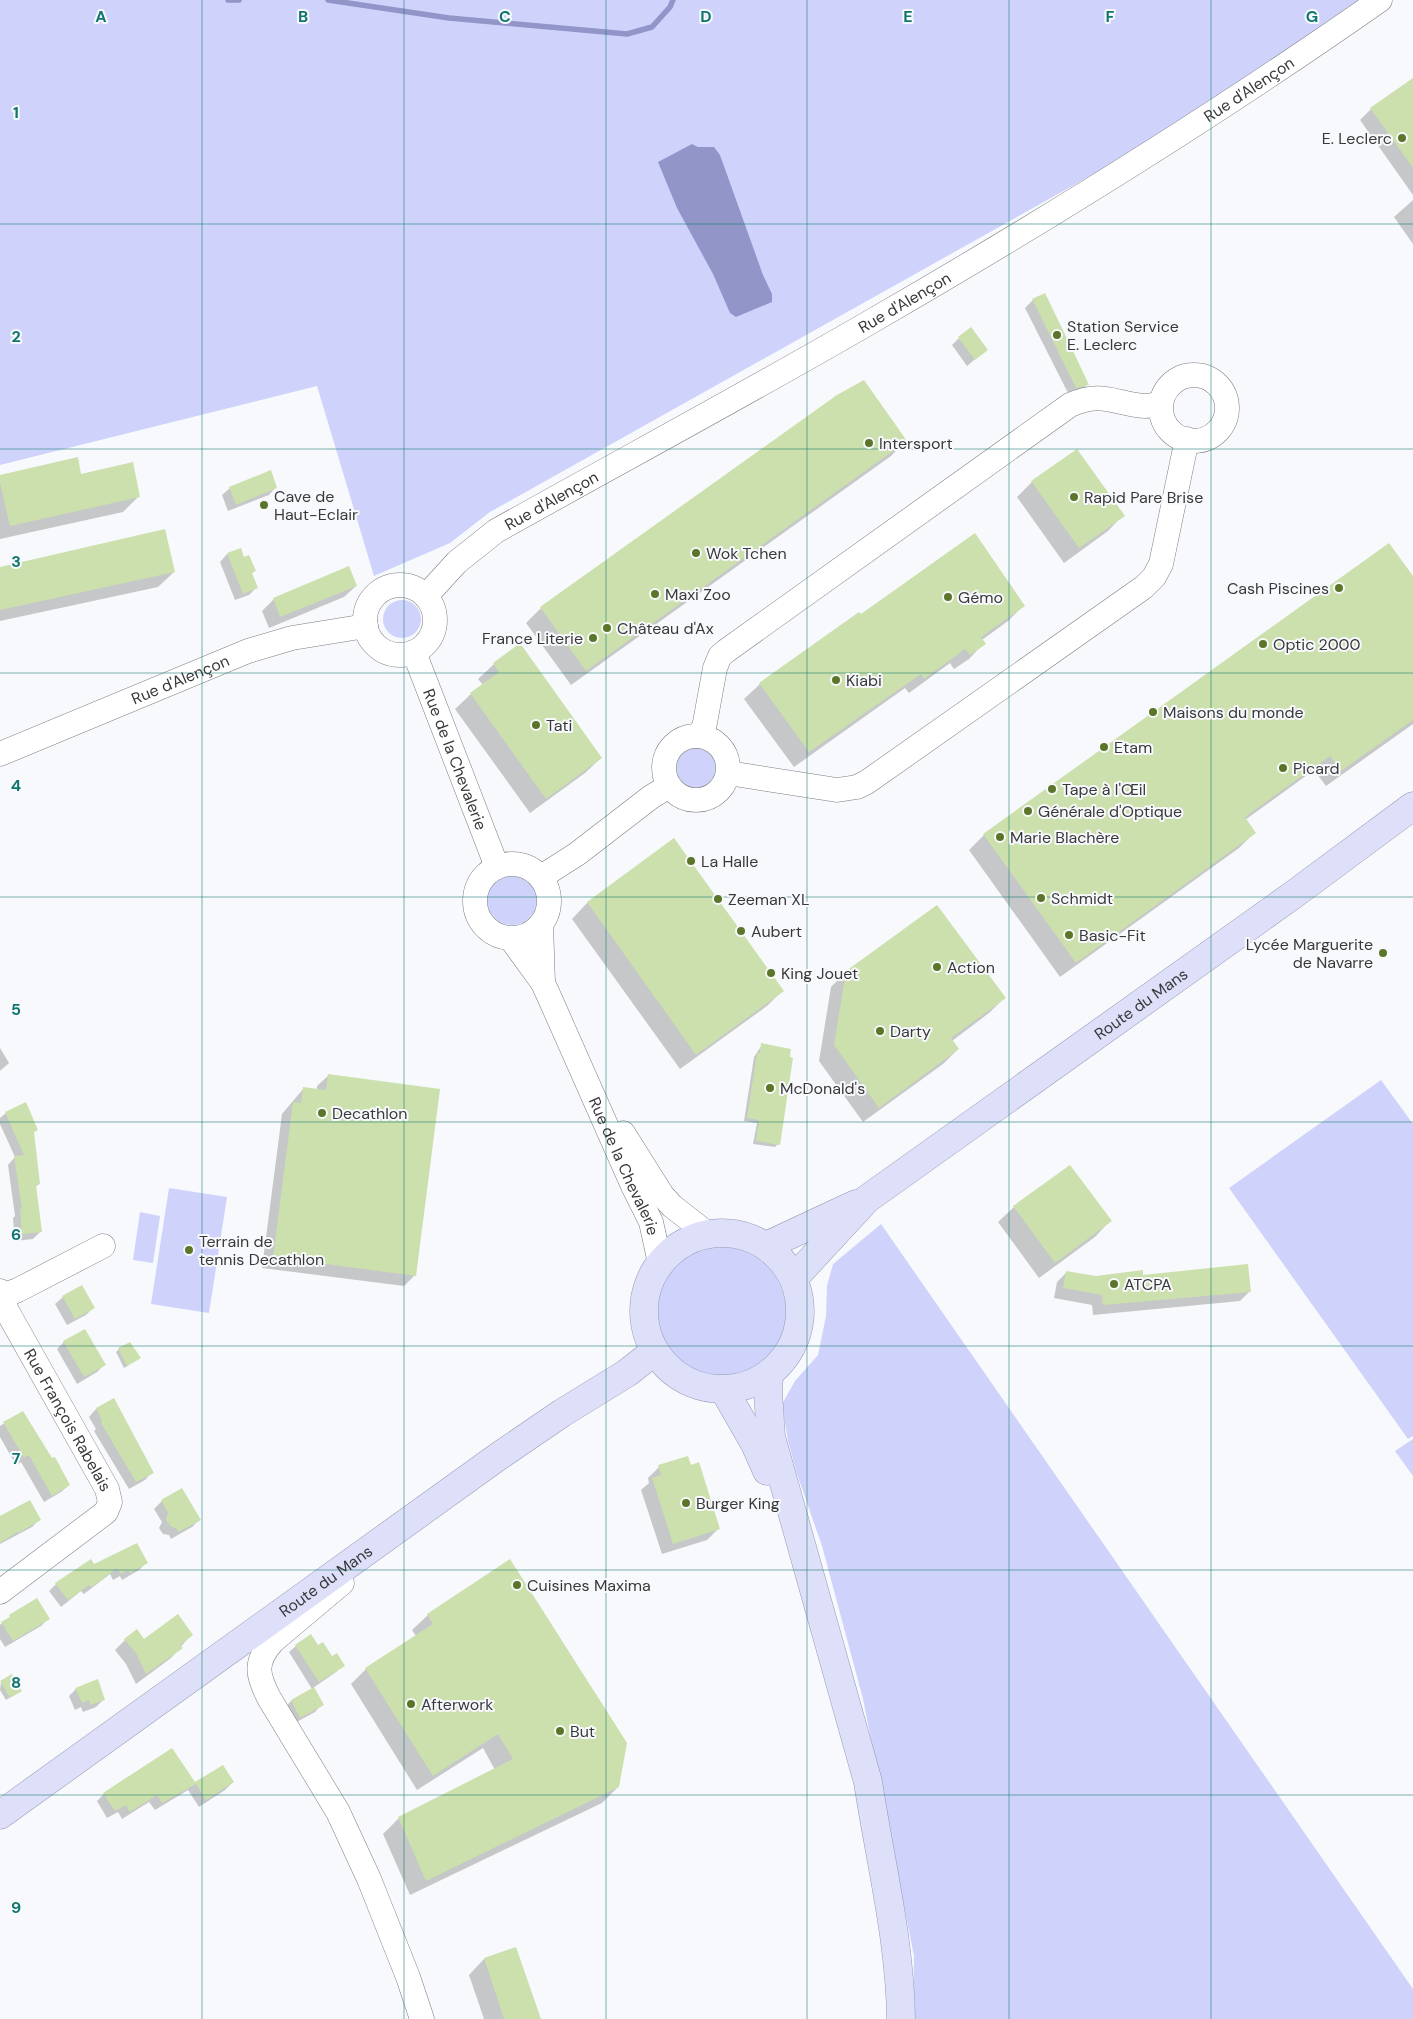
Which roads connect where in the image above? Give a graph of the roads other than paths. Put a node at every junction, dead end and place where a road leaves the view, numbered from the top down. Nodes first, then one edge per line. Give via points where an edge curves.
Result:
1 (1380, 0) edge
2 (1161, 404) junction
3 (1187, 440) junction
4 (426, 596) junction
5 (366, 626) junction
6 (414, 652) junction
7 (698, 736) junction
8 (0, 754) edge
9 (728, 773) junction
10 (669, 786) junction
11 (1413, 806) edge
12 (497, 867) junction
13 (541, 877) junction
14 (541, 926) junction
15 (511, 939) junction
16 (543, 983) junction
17 (583, 1070) junction
18 (867, 1199) junction
19 (708, 1234) junction
20 (103, 1246) dead end
21 (766, 1246) junction
22 (660, 1263) junction
23 (794, 1278) junction
24 (1, 1295) edge
25 (655, 1351) junction
26 (769, 1375) junction
27 (724, 1390) junction
28 (419, 1514) junction
29 (0, 1592) edge
30 (0, 1815) edge
31 (876, 1839) junction
32 (422, 2019) edge
33 (901, 2019) edge

1 - 4 street, Rue d'Alençon via 1119,174 872,321 496,531 457,562
2 - 3 street via 1160,412 1167,428
2 - 3 street via 1163,394 1174,381 1189,374 1207,377 1220,388 1227,404 1224,421 1214,434 1198,441
2 - 7 street via 1146,406 1103,397 1070,405 726,651 717,662 704,728
3 - 9 street via 1161,564 1144,587 862,784 837,790
4 - 5 street via 407,586 385,589 369,605
4 - 6 street via 433,609 435,624 431,637
5 - 6 street via 372,641 384,651 399,655
5 - 8 street, Rue d'Alençon via 292,638 248,650
6 - 12 street, Rue de la Chevalerie
7 - 9 street via 721,748
7 - 10 street via 681,739 669,750 664,768
9 - 10 street via 718,792 705,800 681,797
10 - 13 street
11 - 18 main road, Route du Mans
12 - 13 street via 520,864
12 - 15 street via 481,879 475,907 483,925
13 - 14 street via 550,901
14 - 15 street via 527,936
14 - 16 street, Rue de la Chevalerie
15 - 16 street, Rue de la Chevalerie
16 - 17 street, Rue de la Chevalerie
17 - 19 street, Rue de la Chevalerie via 662,1195
17 - 22 street, Rue de la Chevalerie via 651,1222
18 - 21 main road, Route du Mans
18 - 23 main road, Route du Mans
19 - 21 main road via 748,1236
19 - 22 main road via 690,1239
20 - 24 street via 18,1290
21 - 23 main road via 783,1260
22 - 25 main road via 649,1284 644,1306 646,1330
23 - 26 main road via 801,1305 799,1332 788,1356
24 - 29 street, Rue François Rabelais via 107,1489 110,1502 106,1512
25 - 27 main road via 667,1368 684,1380 703,1388
25 - 28 main road, Route du Mans
26 - 27 main road via 748,1386
26 - 31 main road via 771,1437 868,1782
27 - 31 main road via 755,1444 774,1490
28 - 30 main road, Route du Mans
28 - 32 street via 272,1641 260,1659 259,1671 260,1681 269,1698 338,1812 372,1888
31 - 33 main road via 893,1925

